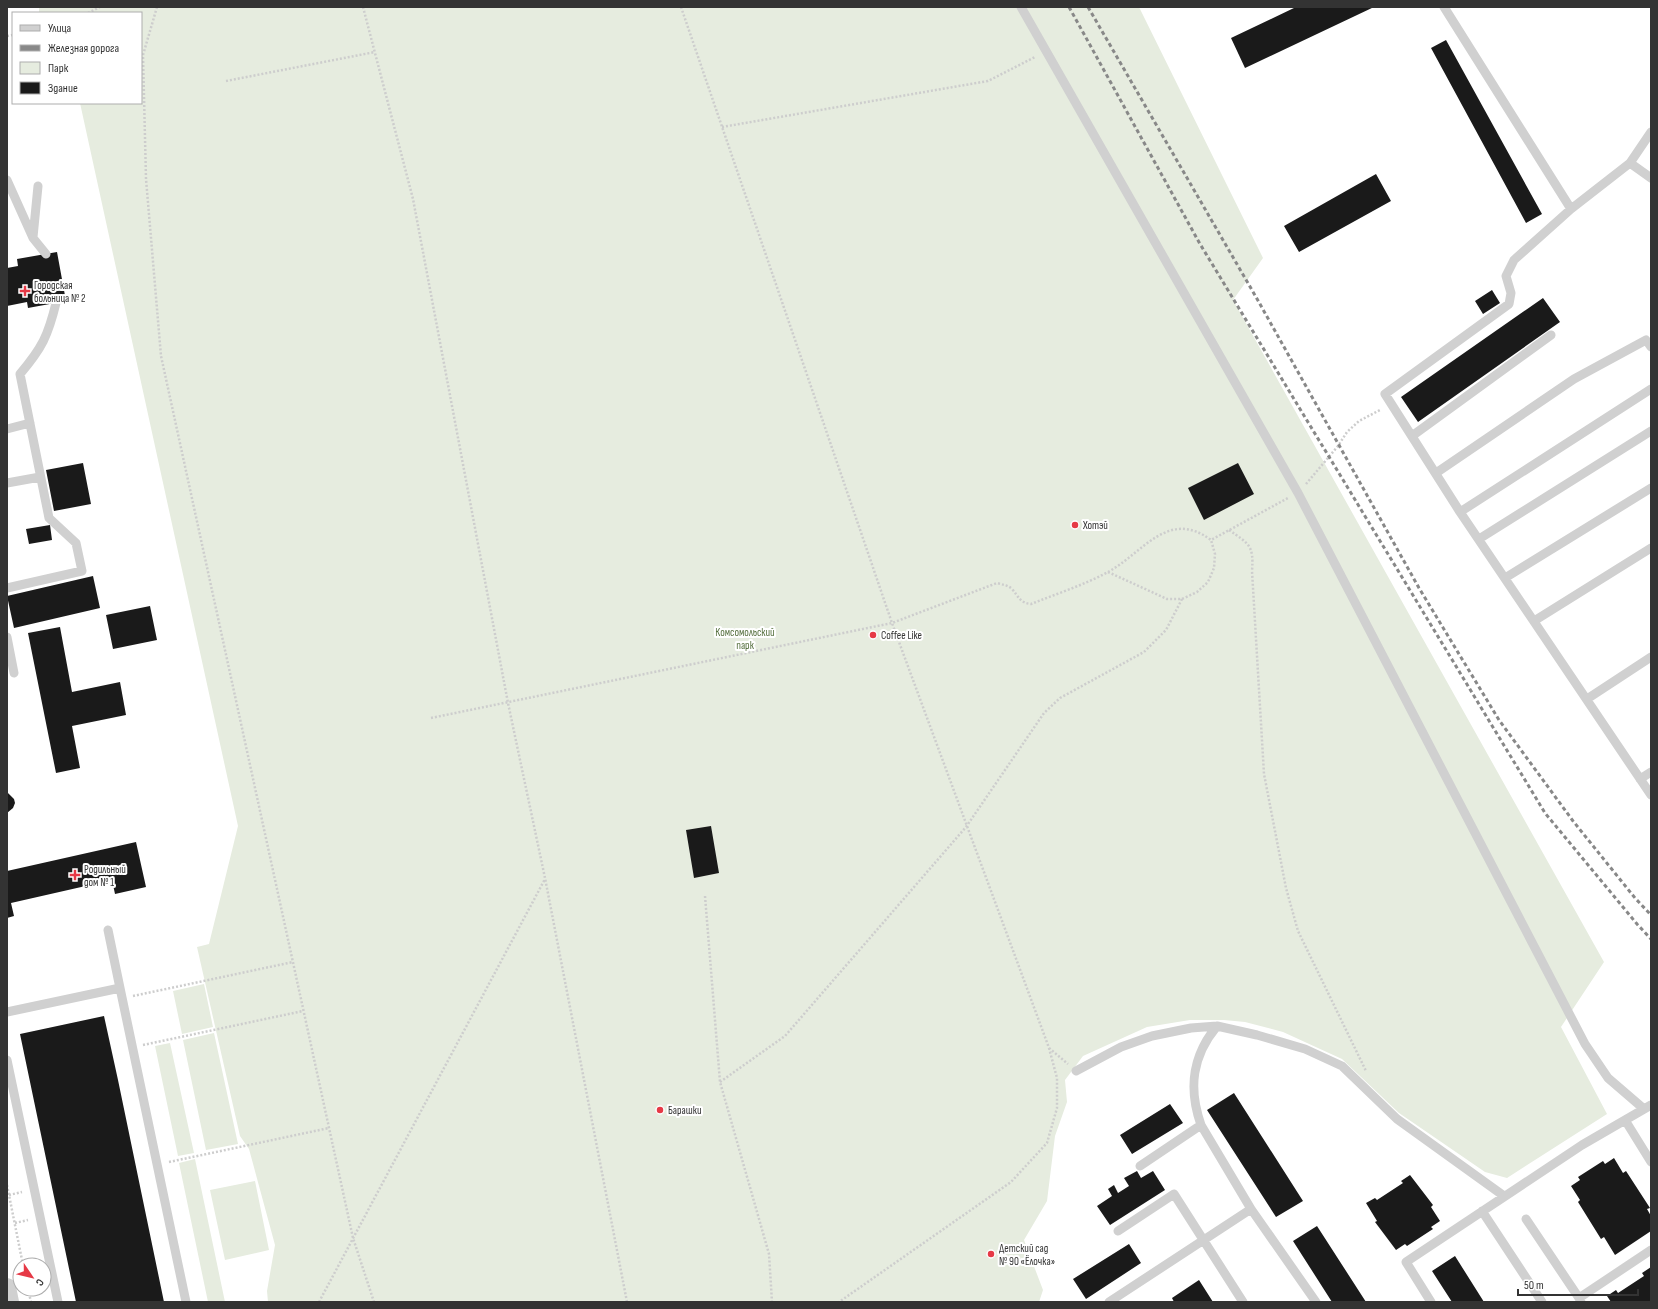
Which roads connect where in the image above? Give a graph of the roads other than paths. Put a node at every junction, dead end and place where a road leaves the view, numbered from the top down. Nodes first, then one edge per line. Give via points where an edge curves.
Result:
1 (1021, 7) edge
2 (1444, 7) edge
3 (1651, 132) edge
4 (1630, 163) junction
5 (1651, 178) edge
6 (7, 180) edge
7 (38, 186) dead end
8 (1571, 209) junction
9 (33, 238) junction
10 (46, 254) dead end
11 (56, 303) dead end
12 (1550, 335) dead end
13 (1651, 347) edge
14 (1651, 389) edge
15 (30, 423) junction
16 (7, 429) edge
17 (1648, 432) edge
18 (1412, 436) junction
19 (1651, 442) edge
20 (1436, 473) junction
21 (40, 477) junction
22 (7, 483) edge
23 (1651, 488) edge
24 (1460, 512) junction
25 (1479, 539) junction
26 (1651, 548) edge
27 (1506, 578) junction
28 (7, 588) edge
29 (1534, 621) junction
30 (7, 637) edge
31 (1651, 657) edge
32 (14, 673) dead end
33 (1587, 699) junction
34 (1651, 772) edge
35 (1640, 779) junction
36 (1651, 795) edge
37 (108, 930) dead end
38 (120, 988) junction
39 (7, 1012) edge
40 (1217, 1026) junction
41 (7, 1060) edge
42 (1076, 1071) road end
43 (1647, 1107) edge
44 (1625, 1120) junction
45 (1201, 1125) junction
46 (1651, 1162) edge
47 (1140, 1166) dead end
48 (1504, 1196) junction
49 (1251, 1209) junction
50 (1482, 1211) junction
51 (1526, 1219) dead end
52 (1118, 1231) dead end
53 (1204, 1240) junction
54 (1651, 1250) edge
55 (7, 1287) edge
56 (1580, 1300) edge
57 (10, 1302) edge
58 (58, 1302) edge
59 (186, 1302) edge
60 (1109, 1302) edge
61 (1243, 1302) edge
62 (1316, 1302) edge
63 (1431, 1302) edge
64 (1542, 1302) edge

1 - 43 lane via 1298,493 1584,1044 1608,1078
2 - 8 lane
3 - 4 lane
4 - 5 lane
4 - 8 lane
6 - 9 lane
7 - 9 lane
8 - 18 lane via 1514,260 1506,276 1511,293 1509,304 1385,394
9 - 10 lane
11 - 15 lane via 50,326 39,351 20,374
12 - 18 lane
13 - 20 lane via 1646,340 1574,380
14 - 24 lane
15 - 16 lane
15 - 21 lane
17 - 19 lane
17 - 25 lane
18 - 20 lane
20 - 24 lane
21 - 22 lane
21 - 28 lane via 49,518 76,543 82,571
23 - 27 lane
24 - 25 lane
25 - 27 lane
26 - 29 lane
27 - 29 lane
29 - 33 lane
30 - 32 lane
31 - 33 lane
33 - 35 lane
34 - 35 lane
35 - 36 lane
37 - 38 lane
38 - 39 lane
38 - 59 lane
40 - 42 lane via 1152,1036 1121,1047
40 - 45 lane via 1205,1040 1194,1073 1196,1112
40 - 48 lane via 1257,1034 1305,1049 1342,1066 1397,1119
41 - 58 lane
43 - 44 lane
44 - 46 lane
44 - 48 lane
45 - 47 lane
45 - 49 lane
48 - 50 lane
49 - 53 lane
49 - 62 lane
50 - 63 lane via 1406,1262
50 - 64 lane
51 - 56 lane
52 - 53 lane via 1174,1194
53 - 60 lane
53 - 61 lane
54 - 56 lane
55 - 57 street

